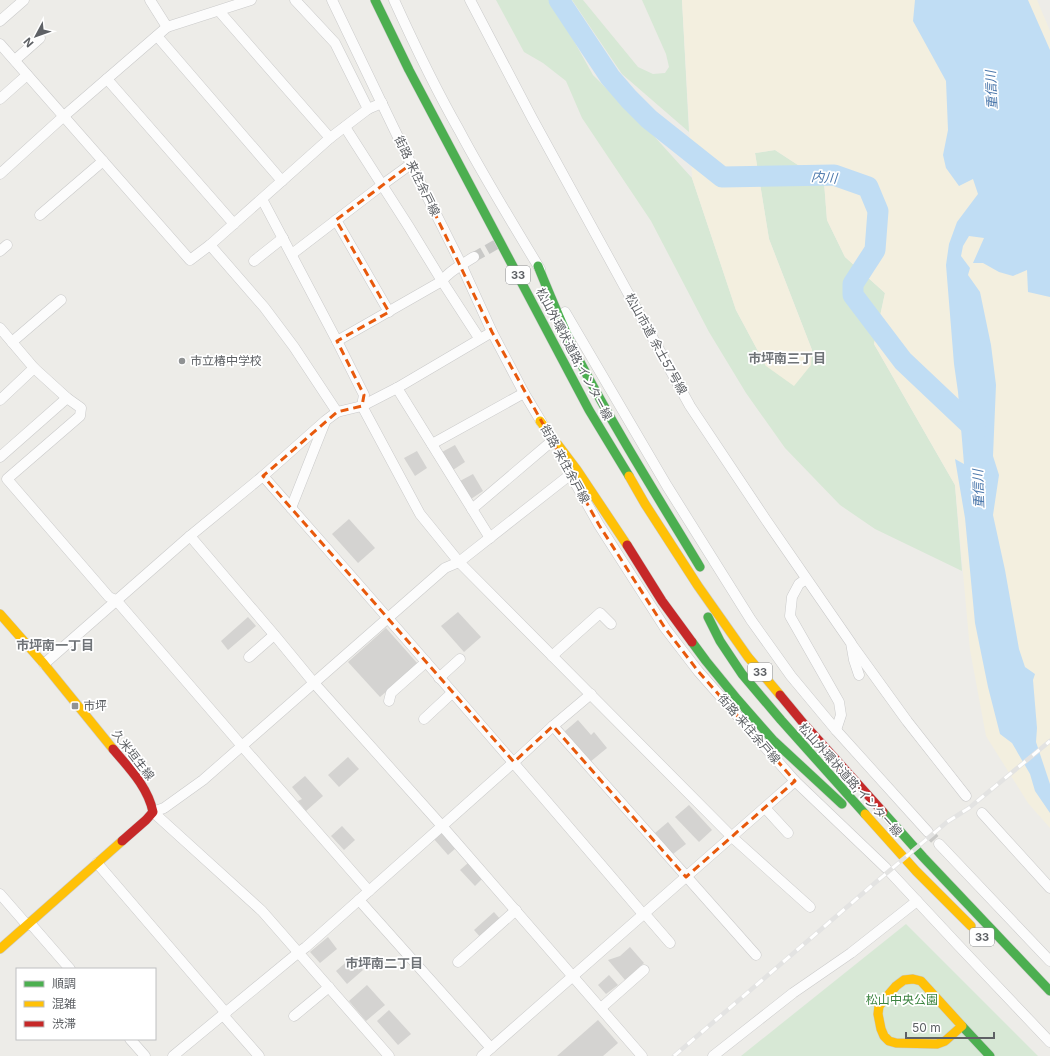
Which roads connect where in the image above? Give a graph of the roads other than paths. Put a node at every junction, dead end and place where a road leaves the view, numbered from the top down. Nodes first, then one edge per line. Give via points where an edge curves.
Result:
1 (24, 0) edge
2 (150, 0) edge
3 (251, 0) edge
4 (295, 0) edge
5 (332, 0) edge
6 (375, 0) edge
7 (394, 0) edge
8 (470, 0) edge
9 (234, 3) edge
10 (219, 11) junction
11 (0, 21) edge
12 (167, 27) junction
13 (157, 36) junction
14 (40, 38) dead end
15 (0, 44) edge
16 (15, 60) junction
17 (27, 75) junction
18 (107, 79) junction
19 (0, 99) edge
20 (382, 103) junction
21 (368, 109) junction
22 (64, 116) junction
23 (345, 127) junction
24 (330, 138) junction
25 (103, 161) junction
26 (411, 164) junction
27 (0, 174) edge
28 (282, 181) junction
29 (382, 185) junction
30 (262, 199) junction
31 (40, 216) dead end
32 (336, 220) junction
33 (234, 224) junction
34 (518, 232) junction
35 (283, 238) junction
36 (508, 238) tunnel mouth
37 (210, 245) junction
38 (292, 254) junction
39 (474, 257) tunnel mouth
40 (254, 261) dead end
41 (461, 264) junction
42 (538, 266) junction
43 (442, 281) junction
44 (61, 300) dead end
45 (389, 312) junction
46 (492, 332) junction
47 (2, 333) edge
48 (479, 338) junction
49 (337, 341) junction
50 (12, 342) junction
51 (34, 368) junction
52 (397, 388) junction
53 (524, 393) junction
54 (67, 398) junction
55 (0, 400) edge
56 (362, 406) junction
57 (337, 412) junction
58 (325, 421) junction
59 (540, 421) junction
60 (552, 441) junction
61 (432, 444) junction
62 (0, 457) edge
63 (571, 474) junction
64 (263, 476) junction
65 (291, 508) junction
66 (472, 508) junction
67 (190, 536) junction
68 (490, 538) junction
69 (670, 544) junction
70 (459, 562) junction
71 (706, 577) dead end
72 (806, 579) junction
73 (116, 600) junction
74 (0, 614) edge
75 (388, 618) junction
76 (611, 624) dead end
77 (274, 635) junction
78 (745, 637) dead end
79 (851, 643) junction
80 (552, 656) junction
81 (249, 657) dead end
82 (460, 659) dead end
83 (426, 662) junction
84 (44, 664) junction
85 (859, 675) dead end
86 (439, 678) junction
87 (314, 683) junction
88 (452, 693) junction
89 (591, 694) junction
90 (389, 701) dead end
91 (424, 719) dead end
92 (553, 726) junction
93 (836, 730) junction
94 (242, 746) junction
95 (514, 762) junction
96 (795, 781) junction
97 (862, 790) junction
98 (966, 796) dead end
99 (765, 808) junction
100 (153, 812) junction
101 (982, 813) dead end
102 (442, 826) junction
103 (928, 832) tunnel mouth
104 (788, 833) dead end
105 (732, 837) junction
106 (939, 844) tunnel mouth
107 (97, 863) junction
108 (916, 870) junction
109 (686, 877) junction
110 (1050, 888) edge
111 (370, 891) junction
112 (0, 894) edge
113 (359, 900) junction
114 (917, 901) junction
115 (810, 907) dead end
116 (516, 910) junction
117 (644, 914) junction
118 (28, 924) junction
119 (979, 934) dead end
120 (670, 943) dead end
121 (0, 949) edge
122 (299, 952) junction
123 (756, 955) dead end
124 (1050, 961) edge
125 (458, 962) dead end
126 (69, 968) edge
127 (644, 970) dead end
128 (573, 976) junction
129 (1033, 986) dead end
130 (329, 987) junction
131 (1050, 990) edge
132 (1050, 1002) edge
133 (601, 1008) junction
134 (224, 1014) junction
135 (294, 1016) dead end
136 (962, 1026) junction
137 (131, 1040) edge
138 (1050, 1042) edge
139 (491, 1048) junction
140 (145, 1056) edge
141 (173, 1056) edge
142 (259, 1056) edge
143 (389, 1056) edge
144 (482, 1056) edge
145 (642, 1056) edge
146 (713, 1056) edge
147 (990, 1056) edge

1 - 11 street
2 - 12 street
3 - 9 street
4 - 21 street via 335,43
5 - 20 street, 街路 来住余戸線
6 - 69 main road, 松山外環状道路;インター線 / 33 via 409,70 589,410
7 - 34 street via 458,130
8 - 72 street, 松山市道 余土57号線 via 690,406
9 - 10 street
10 - 12 street
10 - 24 street
12 - 13 street
13 - 18 street
13 - 28 street
14 - 16 street
15 - 16 street
16 - 17 street
17 - 19 street
17 - 22 street
18 - 22 street
18 - 33 street
20 - 21 street
20 - 26 street, 街路 来住余戸線
21 - 23 street
22 - 25 street
22 - 27 street
23 - 24 street
23 - 29 street
24 - 28 street
25 - 31 street
25 - 37 street via 190,260
26 - 29 street
26 - 41 street, 街路 来住余戸線
28 - 30 street
29 - 32 street
29 - 43 street
30 - 33 street
30 - 35 street
32 - 38 street
32 - 45 street
33 - 37 street
34 - 36 street
34 - 42 street
35 - 38 street
35 - 40 street
37 - 57 street via 264,307
38 - 49 street
39 - 41 street
41 - 43 street
41 - 46 street, 街路 来住余戸線
42 - 71 main road via 579,360 624,442
42 - 93 street via 667,486 751,620
43 - 45 street
43 - 48 street
44 - 50 street
45 - 49 street
46 - 48 street
46 - 53 street, 街路 来住余戸線
47 - 50 street
48 - 52 street
49 - 56 street via 364,395
50 - 51 street
51 - 54 street
51 - 55 street
52 - 56 street
52 - 61 street
53 - 59 street, 街路 来住余戸線
53 - 61 street
54 - 62 street
54 - 73 street via 81,408 80,416 7,479 109,597
56 - 57 street
56 - 70 street via 420,514
57 - 58 street
58 - 64 street
58 - 65 street
59 - 60 street, 街路 来住余戸線
59 - 108 main road via 577,470 662,601 706,662 773,740
60 - 63 street, 街路 来住余戸線
60 - 66 street
61 - 66 street
63 - 68 street
63 - 96 street, 街路 来住余戸線 via 599,525 665,628 698,671
64 - 65 street
64 - 67 street
65 - 75 street
66 - 68 street
67 - 73 street
67 - 77 street
68 - 70 street
69 - 97 main road, 松山外環状道路;インター線 / 33 via 748,657
69 - 108 main road, 松山外環状道路;インター線 / 33 via 720,641 742,674
70 - 75 street via 445,568
70 - 80 street
72 - 79 street, 松山市道 余土57号線
72 - 93 street via 799,584 792,597 790,616 839,702 841,715
73 - 84 street
73 - 94 street
74 - 84 main road, 久米垣生線
75 - 83 street
75 - 87 street
76 - 80 street via 600,613
77 - 81 street
77 - 87 street
78 - 97 main road
79 - 85 street, 松山市道 余土57号線
79 - 98 street via 907,721
80 - 89 street
82 - 86 street
83 - 86 street
83 - 90 street via 391,693
84 - 100 main road, 久米垣生線 via 138,779 152,803
86 - 88 street
87 - 94 street
87 - 102 street
88 - 91 street
88 - 95 street
89 - 92 street
89 - 105 street
92 - 95 street
92 - 109 street
93 - 103 street
94 - 100 street via 203,780 164,808
94 - 111 street
95 - 102 street
95 - 117 street
96 - 99 street
96 - 114 street, 街路 来住余戸線
97 - 131 main road, 松山外環状道路;インター線 / 33
99 - 104 street
99 - 105 street
100 - 107 main road
100 - 122 street via 262,911
101 - 110 street
102 - 111 street
102 - 116 street
105 - 109 street
105 - 115 street
106 - 124 street
107 - 118 main road
107 - 134 street
108 - 119 main road, 松山外環状道路;インター線 / 33
109 - 117 street
109 - 123 street
111 - 113 street
112 - 118 street
113 - 122 street
113 - 139 street
114 - 138 street, 街路 来住余戸線
114 - 146 street
116 - 125 street
116 - 128 street
117 - 120 street
117 - 128 street
118 - 121 main road
118 - 126 street
122 - 130 street
122 - 134 street
127 - 133 street
128 - 133 street
128 - 139 street
129 - 132 main road
130 - 135 street
130 - 143 street
133 - 145 street
134 - 141 street
134 - 142 street
136 - 136 main road via 945,1041 937,1044 896,1043 884,1036 878,1014 879,1006 896,986 904,980 913,979 921,981
136 - 147 main road
137 - 140 street
139 - 144 street

